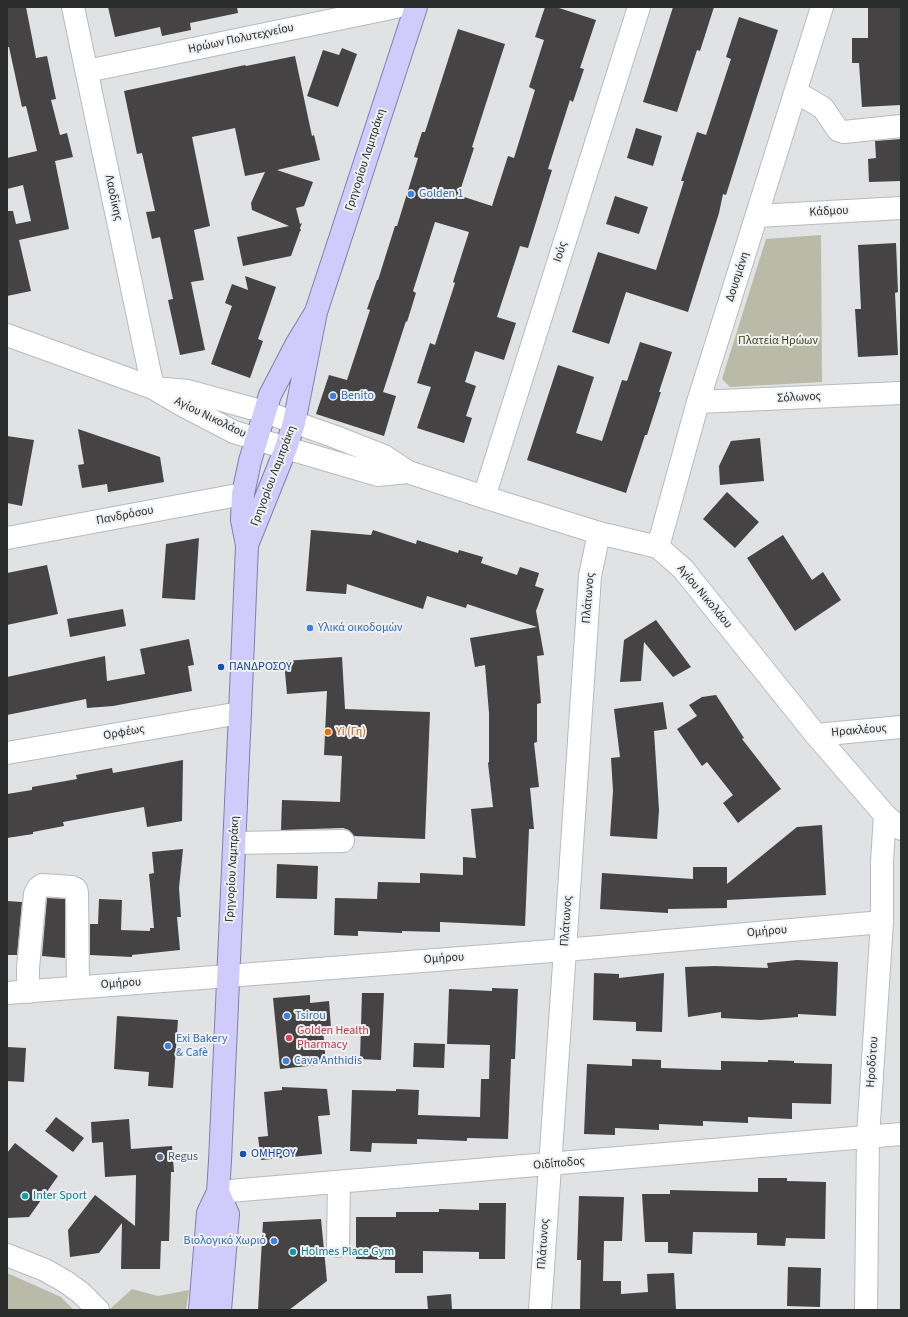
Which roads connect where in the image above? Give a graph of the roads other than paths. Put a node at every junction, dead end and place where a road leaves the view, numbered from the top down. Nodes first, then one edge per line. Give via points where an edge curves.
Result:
1 (73, 7) edge
2 (396, 7) edge
3 (416, 7) edge
4 (639, 7) edge
5 (822, 7) edge
6 (86, 71) junction
7 (796, 92) junction
8 (901, 126) edge
9 (901, 208) edge
10 (757, 216) junction
11 (316, 312) junction
12 (7, 335) edge
13 (153, 388) junction
14 (901, 393) edge
15 (698, 402) junction
16 (265, 412) junction
17 (294, 423) junction
18 (257, 439) junction
19 (286, 448) junction
20 (408, 472) junction
21 (243, 494) junction
22 (484, 497) junction
23 (599, 533) junction
24 (7, 538) edge
25 (247, 545) junction
26 (658, 548) junction
27 (240, 714) junction
28 (901, 727) edge
29 (816, 735) junction
30 (7, 753) edge
31 (893, 822) edge
32 (343, 841) dead end
33 (235, 843) junction
34 (882, 922) junction
35 (565, 950) junction
36 (228, 976) junction
37 (78, 988) junction
38 (17, 992) edge
39 (901, 1134) edge
40 (868, 1136) junction
41 (550, 1165) junction
42 (340, 1182) junction
43 (218, 1192) junction
44 (338, 1246) dead end
45 (7, 1255) edge
46 (98, 1310) edge
47 (200, 1310) edge
48 (220, 1310) edge
49 (540, 1310) edge
50 (866, 1310) edge

1 - 6 street, Λαοδίκης
2 - 6 street, Ηρώων Πολυτεχνείου
3 - 11 main road, Γρηγορίου Λαμπράκη
4 - 22 street, Ιούς
5 - 7 street, Δουσμάνη
6 - 13 street, Λαοδίκης
7 - 8 street via 822,108 838,130 844,132
7 - 10 street, Δουσμάνη
9 - 10 street, Κάδμου
10 - 15 street, Δουσμάνη
11 - 16 main road, Γρηγορίου Λαμπράκη via 270,396
11 - 17 main road, Γρηγορίου Λαμπράκη
12 - 13 street, Αγίου Νικολάου
13 - 16 street, Αγίου Νικολάου via 188,391
13 - 18 street, Αγίου Νικολάου via 229,429
14 - 15 street, Σόλωνος
15 - 26 street, Δουσμάνη
16 - 17 street, Αγίου Νικολάου
16 - 18 main road, Γρηγορίου Λαμπράκη
17 - 19 main road, Γρηγορίου Λαμπράκη
17 - 20 street, Αγίου Νικολάου via 384,456
18 - 19 street, Αγίου Νικολάου
18 - 21 main road, Γρηγορίου Λαμπράκη
19 - 20 street, Αγίου Νικολάου via 378,475
19 - 25 main road, Γρηγορίου Λαμπράκη
20 - 22 street, Αγίου Νικολάου
21 - 24 street, Πανδρόσου
21 - 25 main road, Γρηγορίου Λαμπράκη via 242,520
22 - 23 street, Αγίου Νικολάου
23 - 26 street, Αγίου Νικολάου
23 - 35 street, Πλάτωνος via 590,576
25 - 27 main road, Γρηγορίου Λαμπράκη
26 - 29 street, Αγίου Νικολάου via 683,569
27 - 30 street, Ορφέως
27 - 33 main road, Γρηγορίου Λαμπράκη
28 - 29 street, Ηρακλέους
29 - 31 street, Αγίου Νικολάου
31 - 34 street, Ηροδότου via 882,862
32 - 33 street
33 - 36 main road, Γρηγορίου Λαμπράκη
34 - 35 street, Ομήρου
34 - 40 street, Ηροδότου
35 - 36 street, Ομήρου
35 - 41 street, Πλάτωνος
36 - 37 street, Ομήρου
36 - 43 main road, Γρηγορίου Λαμπράκη
37 - 38 street, Ομήρου
37 - 38 street via 76,889 42,884 35,894 28,968
39 - 40 street, Οιδίποδος
40 - 41 street, Οιδίποδος
40 - 50 street, Ηροδότου
41 - 42 street, Οιδίποδος
41 - 49 street, Πλάτωνος
42 - 43 street, Οιδίποδος
42 - 44 street
43 - 47 main road, Γρηγορίου Λαμπράκη via 208,1213
43 - 48 main road, Γρηγορίου Λαμπράκη via 228,1214
45 - 46 street via 45,1270 66,1282

